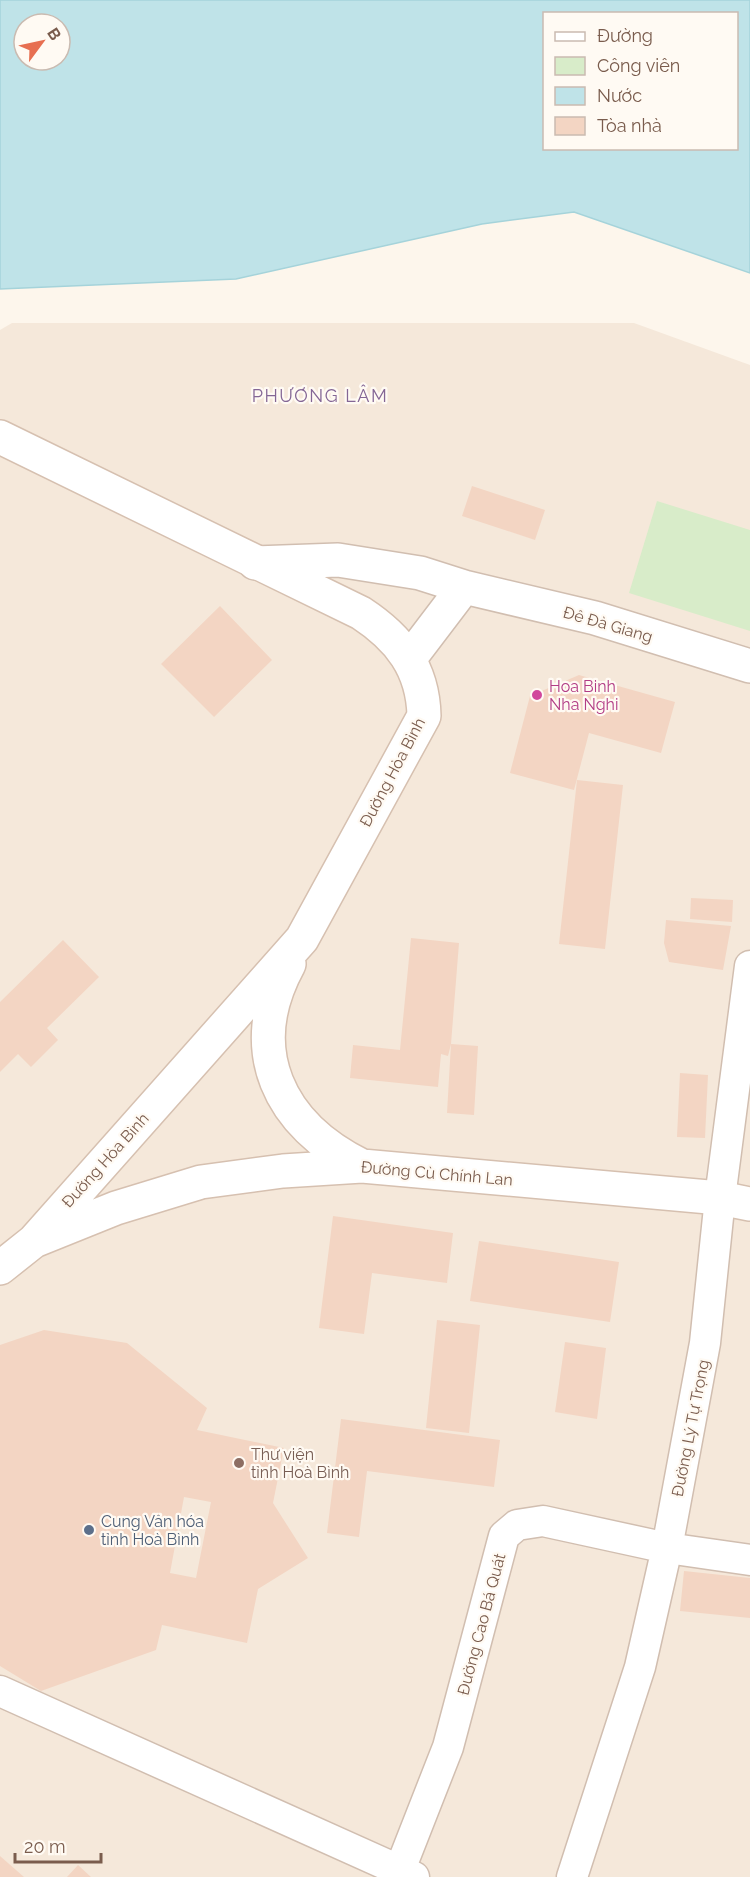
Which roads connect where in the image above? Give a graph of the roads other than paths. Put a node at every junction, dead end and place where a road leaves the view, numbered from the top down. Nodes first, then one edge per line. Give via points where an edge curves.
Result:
1 (0, 437) edge
2 (255, 563) junction
3 (464, 587) junction
4 (410, 658) junction
5 (750, 666) edge
6 (302, 939) junction
7 (750, 966) edge
8 (362, 1166) junction
9 (735, 1201) edge
10 (34, 1240) junction
11 (0, 1268) edge
12 (667, 1548) junction
13 (750, 1560) edge
14 (0, 1691) edge
15 (409, 1875) edge
16 (572, 1877) edge

1 - 2 main road, Đường Hòa Bình
2 - 3 main road, Đê Đà Giang via 338,560 420,573
2 - 4 main road, Đường Hòa Bình via 361,613
3 - 4 main road
3 - 5 main road, Đê Đà Giang via 595,618
4 - 6 main road, Đường Hòa Bình via 421,686 424,716
6 - 8 main road via 273,1002 267,1047 273,1070 282,1094 309,1132
6 - 10 main road, Đường Hòa Bình
7 - 9 street, Đường Lý Tự Trọng
8 - 9 main road, Đường Cù Chính Lan
8 - 10 main road, Đường Cù Chính Lan via 201,1182 116,1208
9 - 12 street, Đường Lý Tự Trọng
10 - 11 main road, Đường Cù Chính Lan
12 - 13 street
12 - 15 street, Đường Cao Bá Quát via 543,1521 518,1526 504,1536 448,1747
12 - 16 street, Đường Lý Tự Trọng via 640,1667
14 - 15 street

